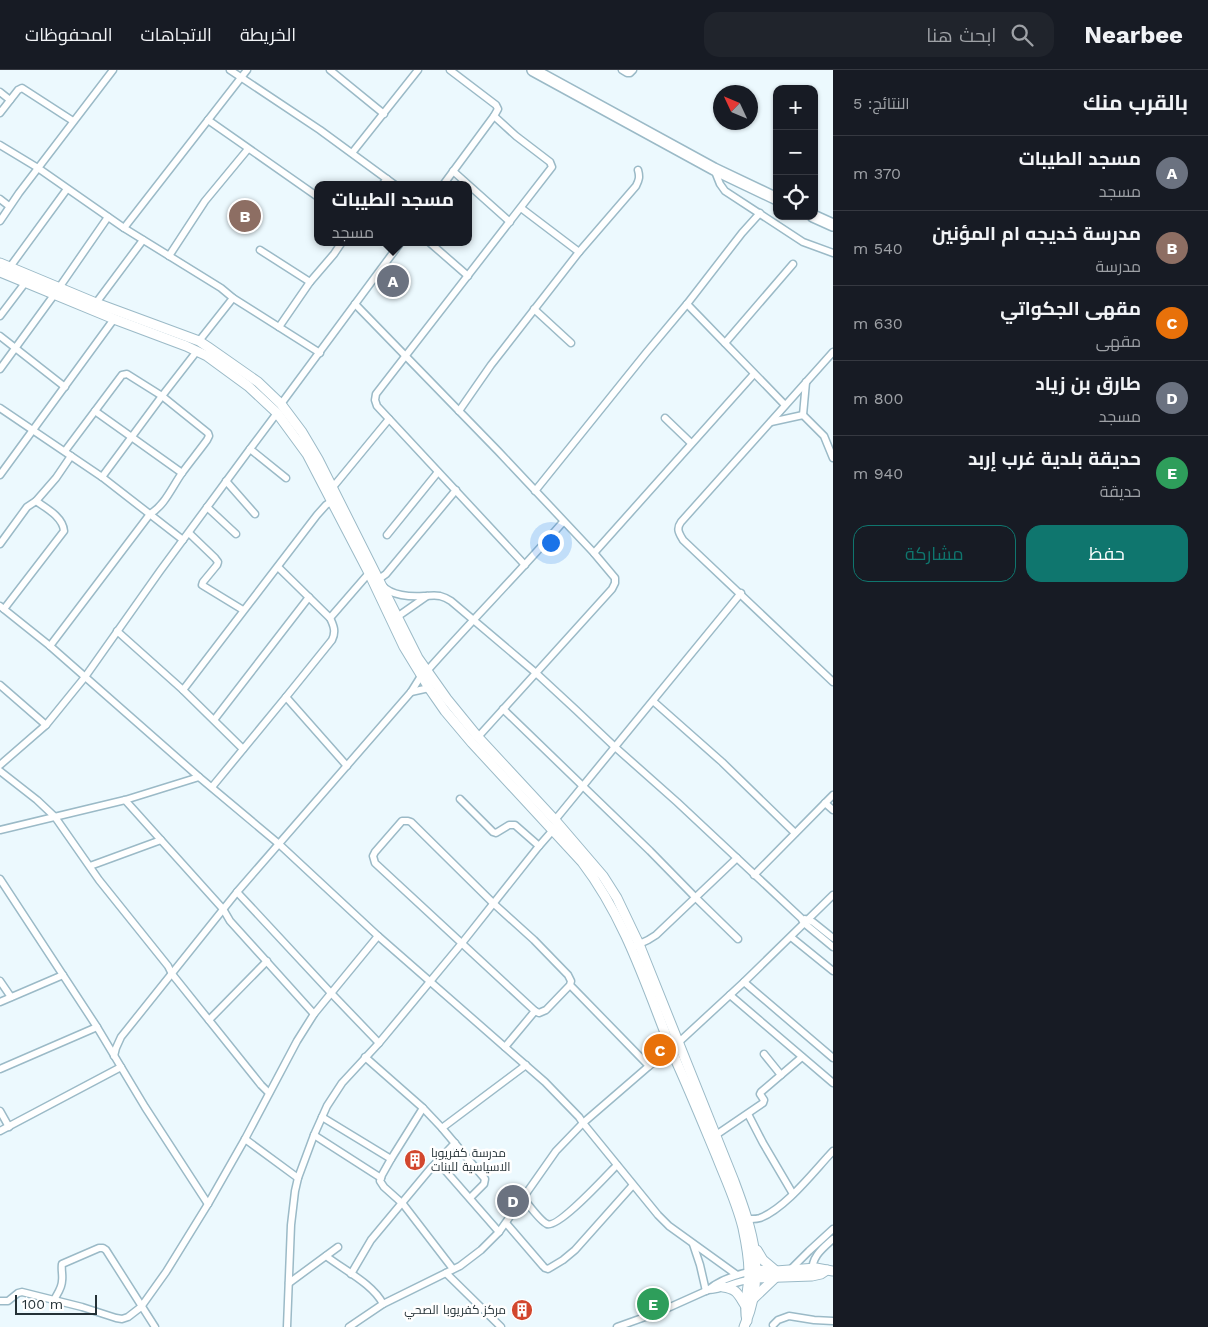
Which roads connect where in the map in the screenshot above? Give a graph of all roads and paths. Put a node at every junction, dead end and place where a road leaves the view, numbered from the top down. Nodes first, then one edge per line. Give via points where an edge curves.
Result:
1 (113, 70) edge
2 (230, 70) edge
3 (247, 70) edge
4 (330, 70) edge
5 (418, 70) edge
6 (450, 70) edge
7 (533, 70) edge
8 (548, 70) edge
9 (622, 70) edge
10 (633, 70) edge
11 (241, 78) junction
12 (0, 92) edge
13 (10, 100) junction
14 (0, 113) edge
15 (384, 114) junction
16 (494, 116) junction
17 (208, 120) junction
18 (73, 121) junction
19 (0, 145) edge
20 (248, 149) junction
21 (352, 153) junction
22 (38, 168) junction
23 (714, 169) junction
24 (638, 170) dead end
25 (454, 171) junction
26 (387, 179) joint
27 (390, 181) edge
28 (446, 181) edge
29 (465, 181) edge
30 (472, 187) edge
31 (67, 189) junction
32 (773, 190) edge
33 (314, 194) edge
34 (773, 197) edge
35 (0, 199) edge
36 (9, 206) junction
37 (521, 208) junction
38 (818, 211) edge
39 (760, 214) junction
40 (108, 217) junction
41 (818, 218) edge
42 (833, 218) edge
43 (0, 221) edge
44 (510, 222) junction
45 (833, 225) edge
46 (124, 228) junction
47 (143, 240) junction
48 (339, 246) edge
49 (398, 246) edge
50 (434, 246) edge
51 (260, 250) dead end
52 (578, 252) junction
53 (833, 253) edge
54 (169, 256) junction
55 (0, 264) edge
56 (793, 264) dead end
57 (10, 267) junction
58 (0, 272) edge
59 (468, 276) junction
60 (310, 282) junction
61 (26, 283) junction
62 (57, 292) junction
63 (233, 298) junction
64 (96, 303) junction
65 (356, 304) junction
66 (687, 304) junction
67 (534, 309) junction
68 (0, 316) edge
69 (114, 319) junction
70 (279, 327) junction
71 (0, 336) edge
72 (725, 342) junction
73 (571, 343) dead end
74 (198, 346) junction
75 (15, 348) junction
76 (833, 352) edge
77 (320, 353) junction
78 (406, 357) junction
79 (0, 370) edge
80 (754, 374) junction
81 (806, 382) junction
82 (65, 387) junction
83 (162, 396) junction
84 (281, 404) junction
85 (785, 405) junction
86 (0, 408) edge
87 (94, 411) junction
88 (459, 411) junction
89 (277, 413) junction
90 (802, 416) junction
91 (665, 418) dead end
92 (389, 419) junction
93 (770, 422) junction
94 (32, 431) junction
95 (132, 437) junction
96 (691, 443) junction
97 (250, 449) junction
98 (65, 451) junction
99 (72, 456) junction
100 (833, 458) edge
101 (182, 472) junction
102 (438, 472) junction
103 (0, 475) edge
104 (102, 477) junction
105 (286, 478) dead end
106 (226, 481) junction
107 (333, 487) junction
108 (456, 490) junction
109 (535, 491) junction
110 (36, 501) junction
111 (332, 501) junction
112 (207, 507) junction
113 (150, 514) junction
114 (255, 514) dead end
115 (563, 522) junction
116 (189, 533) junction
117 (236, 534) dead end
118 (387, 535) dead end
119 (183, 540) junction
120 (0, 544) edge
121 (594, 553) junction
122 (525, 565) junction
123 (278, 567) junction
124 (369, 573) junction
125 (380, 582) junction
126 (740, 593) junction
127 (427, 596) junction
128 (309, 597) junction
129 (2, 608) edge
130 (243, 610) junction
131 (397, 617) junction
132 (330, 618) junction
133 (474, 620) junction
134 (117, 631) junction
135 (50, 646) junction
136 (536, 673) junction
137 (424, 674) junction
138 (85, 676) junction
139 (833, 682) edge
140 (0, 685) edge
141 (429, 688) junction
142 (183, 690) junction
143 (411, 692) junction
144 (286, 697) junction
145 (653, 701) junction
146 (503, 709) junction
147 (457, 719) junction
148 (214, 720) junction
149 (46, 725) junction
150 (478, 736) junction
151 (615, 747) junction
152 (243, 749) junction
153 (0, 765) edge
154 (347, 766) junction
155 (0, 771) edge
156 (199, 777) junction
157 (582, 786) junction
158 (212, 787) junction
159 (833, 796) edge
160 (460, 799) dead end
161 (125, 800) junction
162 (825, 803) junction
163 (833, 810) edge
164 (55, 818) junction
165 (555, 820) junction
166 (0, 830) edge
167 (553, 830) junction
168 (795, 833) junction
169 (161, 840) junction
170 (279, 844) junction
171 (538, 846) junction
172 (737, 858) junction
173 (90, 866) junction
174 (754, 875) junction
175 (0, 879) edge
176 (237, 892) junction
177 (833, 895) edge
178 (696, 898) junction
179 (493, 903) junction
180 (223, 909) junction
181 (804, 920) junction
182 (378, 936) junction
183 (791, 936) junction
184 (833, 938) edge
185 (738, 939) dead end
186 (462, 943) junction
187 (636, 946) junction
188 (833, 947) edge
189 (267, 961) junction
190 (833, 971) edge
191 (63, 974) junction
192 (172, 974) junction
193 (0, 981) edge
194 (429, 982) junction
195 (744, 982) junction
196 (570, 985) junction
197 (330, 993) junction
198 (730, 995) junction
199 (11, 997) junction
200 (0, 1002) edge
201 (535, 1011) junction
202 (314, 1014) junction
203 (209, 1020) junction
204 (97, 1027) junction
205 (378, 1042) junction
206 (679, 1042) junction
207 (505, 1047) junction
208 (672, 1049) junction
209 (764, 1054) dead end
210 (114, 1056) junction
211 (365, 1057) junction
212 (802, 1057) junction
213 (833, 1058) edge
214 (526, 1065) junction
215 (649, 1066) junction
216 (121, 1067) junction
217 (0, 1069) edge
218 (781, 1075) junction
219 (833, 1083) edge
220 (269, 1093) junction
221 (696, 1095) junction
222 (423, 1108) junction
223 (0, 1111) edge
224 (748, 1114) junction
225 (322, 1117) junction
226 (583, 1124) junction
227 (9, 1127) junction
228 (442, 1128) junction
229 (0, 1131) edge
230 (314, 1135) junction
231 (716, 1135) junction
232 (245, 1139) junction
233 (455, 1142) junction
234 (833, 1151) edge
235 (391, 1159) junction
236 (437, 1161) junction
237 (617, 1166) junction
238 (298, 1178) junction
239 (380, 1178) junction
240 (633, 1185) junction
241 (793, 1194) junction
242 (470, 1198) junction
243 (524, 1198) junction
244 (208, 1204) junction
245 (403, 1204) junction
246 (744, 1220) junction
247 (506, 1222) junction
248 (833, 1229) edge
249 (499, 1232) junction
250 (833, 1239) edge
251 (754, 1242) junction
252 (692, 1243) junction
253 (338, 1247) dead end
254 (326, 1256) junction
255 (453, 1269) junction
256 (790, 1270) junction
257 (830, 1270) edge
258 (812, 1272) junction
259 (446, 1273) junction
260 (351, 1274) junction
261 (776, 1274) junction
262 (737, 1275) junction
263 (753, 1275) junction
264 (289, 1283) junction
265 (723, 1286) junction
266 (708, 1291) junction
267 (754, 1298) junction
268 (54, 1300) junction
269 (0, 1301) edge
270 (383, 1304) junction
271 (746, 1305) junction
272 (141, 1307) junction
273 (814, 1320) junction
274 (833, 1321) edge
275 (745, 1324) edge
276 (772, 1324) dead end
277 (628, 1325) edge
278 (155, 1327) edge
279 (288, 1327) edge
280 (349, 1327) edge
281 (501, 1327) edge
282 (617, 1327) edge
283 (818, 1327) edge

1 - 18 street
2 - 11 street
3 - 11 street
4 - 15 street
5 - 15 street
6 - 16 street via 496,105 498,109
7 - 23 highway
8 - 32 highway via 707,158
9 - 10 street via 627,73
11 - 17 street
11 - 21 street
12 - 13 street
13 - 14 street
13 - 18 street via 22,88
15 - 21 street
16 - 25 street
16 - 37 street via 552,165
17 - 20 street
17 - 46 street
18 - 22 street
19 - 22 street
20 - 33 street
20 - 54 street via 205,201
21 - 26 street
22 - 31 street
22 - 36 street
23 - 34 highway
23 - 39 street via 726,191
24 - 52 street via 639,182
25 - 28 street
25 - 29 street
26 - 27 street
30 - 44 street
31 - 40 street
31 - 57 street
35 - 36 street
36 - 43 street
37 - 44 street
37 - 52 street
38 - 42 highway
39 - 53 street via 803,242
39 - 66 street
40 - 46 street
40 - 62 street
41 - 45 highway
44 - 59 street
46 - 47 street
47 - 54 street
47 - 64 street
48 - 60 street
49 - 65 street
50 - 59 street
51 - 60 street
52 - 67 street
54 - 63 street
55 - 57 main road
56 - 72 street
57 - 62 main road
58 - 61 main road
59 - 78 street
60 - 70 street
61 - 62 main road
61 - 68 street
62 - 64 main road
62 - 69 main road
62 - 75 street
63 - 70 street
63 - 74 street
64 - 74 main road
65 - 77 street
65 - 78 street
66 - 72 street
66 - 109 street
67 - 73 street
67 - 88 street
69 - 74 main road
69 - 82 street
70 - 77 street
71 - 75 street
72 - 80 street
74 - 83 street
74 - 84 main road via 235,365
74 - 89 main road
75 - 79 street
75 - 82 street
76 - 81 street
77 - 84 street
78 - 88 street
78 - 92 street via 375,397 377,406
80 - 85 street
80 - 96 street
81 - 85 street
81 - 90 street
82 - 94 street
83 - 87 street via 127,374 122,375
83 - 95 street
83 - 101 street via 209,436
84 - 107 main road via 311,445
85 - 93 street
86 - 94 street
87 - 95 street
87 - 98 street
88 - 109 street
89 - 97 street
89 - 111 main road via 307,454
90 - 93 street
90 - 100 street via 824,436
91 - 96 street
92 - 102 street
92 - 107 street
93 - 126 street via 678,526 684,540
94 - 98 street
94 - 103 street
95 - 101 street
95 - 104 street
96 - 121 street
97 - 105 street
97 - 106 street
98 - 99 street
99 - 104 street
99 - 110 street
101 - 113 street via 168,496
102 - 108 street
102 - 118 street
104 - 113 street
106 - 112 street
106 - 114 street
107 - 125 main road
108 - 122 street
108 - 125 street
109 - 115 street
110 - 120 street via 27,507
110 - 129 street via 55,515 64,531
111 - 123 street via 317,515
111 - 124 main road
112 - 116 street
112 - 117 street
113 - 119 street
113 - 135 street
115 - 121 street
115 - 122 street
116 - 119 street
116 - 130 street via 218,562 202,586
119 - 134 street
121 - 136 street via 614,576 615,586
122 - 133 street
123 - 128 street
123 - 130 street
124 - 132 street
124 - 137 main road via 404,647
125 - 127 street via 384,588 397,593
125 - 131 main road
126 - 139 street
126 - 145 street
127 - 131 street
127 - 133 street via 447,598
128 - 132 street
128 - 148 street
129 - 135 street
130 - 142 street
131 - 137 main road
132 - 144 street via 334,629 332,640
133 - 136 street
133 - 137 street
134 - 138 street
134 - 142 street
135 - 138 street
136 - 146 street
136 - 151 street
137 - 141 main road
137 - 143 street
137 - 147 main road
138 - 149 street
138 - 156 street
140 - 149 street
141 - 143 street
141 - 147 main road
142 - 148 street
143 - 154 street
144 - 152 street
144 - 154 street
145 - 151 street
145 - 168 street
146 - 150 street
146 - 157 street
147 - 150 main road
147 - 167 main road via 503,778
148 - 152 street
149 - 153 street
150 - 165 main road
151 - 157 street
151 - 172 street
152 - 158 street
154 - 170 street
155 - 164 street
156 - 158 street
156 - 161 street
157 - 165 street
157 - 178 street
158 - 170 street
159 - 162 street
160 - 171 street via 493,832 516,825
161 - 164 street
161 - 169 street
162 - 163 street
162 - 168 street
164 - 166 street
164 - 173 street
165 - 187 main road via 603,876 620,905
167 - 171 street
167 - 187 main road via 592,875
168 - 174 street
169 - 173 street
169 - 180 street
170 - 176 street
170 - 182 street
171 - 179 street
172 - 174 street
172 - 178 street
173 - 192 street
174 - 181 street
175 - 191 street
176 - 180 street
176 - 197 street
177 - 181 street
178 - 185 street
178 - 187 street via 656,935
179 - 186 street
179 - 186 street via 408,820 402,821 375,852 375,863
179 - 196 street via 566,972
180 - 189 street
180 - 192 street
181 - 183 street
181 - 184 street via 813,922
181 - 188 street
182 - 194 street
182 - 197 street
183 - 190 street
183 - 195 street
186 - 194 street
186 - 201 street
187 - 206 main road
187 - 208 main road
189 - 202 street
189 - 203 street
191 - 199 street
191 - 204 street
192 - 203 street
192 - 210 street via 121,1037
193 - 199 street
194 - 205 street
194 - 207 street
195 - 198 street
195 - 213 street
196 - 201 street via 546,1010
196 - 215 street
197 - 202 street
197 - 205 street
198 - 206 street
198 - 212 street
199 - 200 street
201 - 207 street
202 - 220 street
203 - 220 street
204 - 210 street
204 - 217 street
205 - 211 street
206 - 221 main road
207 - 214 street
208 - 215 street
208 - 221 main road
209 - 218 street
210 - 216 street
211 - 222 street
211 - 225 street via 338,1088
212 - 218 street
212 - 219 street
214 - 226 street via 580,1117
214 - 228 street
215 - 226 street
216 - 227 street
216 - 244 street
218 - 224 street via 760,1093 763,1103
220 - 232 street
221 - 231 main road
221 - 246 main road
222 - 228 street
222 - 235 street
223 - 227 street
224 - 231 street
224 - 241 street
225 - 230 street
225 - 235 street
226 - 237 street
226 - 243 street via 550,1158
227 - 229 street
228 - 233 street
230 - 238 street
230 - 239 street
231 - 246 main road via 734,1181
232 - 238 street
232 - 244 street
233 - 236 street
233 - 242 street via 485,1178 484,1184
234 - 241 street
235 - 239 street
236 - 242 street
236 - 245 street
237 - 240 street
237 - 243 street via 568,1214 551,1225 545,1223
238 - 264 street via 292,1213
239 - 245 street
240 - 247 street via 575,1250 548,1269
240 - 252 street via 663,1221
241 - 246 street via 759,1218
242 - 249 street
243 - 247 street
244 - 272 street
245 - 255 street
245 - 260 street via 371,1240
246 - 251 main road
246 - 263 main road
247 - 249 street
248 - 256 street
249 - 255 street via 474,1256
250 - 258 street via 817,1253
251 - 261 main road via 760,1257
251 - 263 main road
252 - 262 street
252 - 266 street
253 - 254 street
254 - 260 street
254 - 264 street
255 - 259 street
256 - 258 main road
256 - 261 main road
257 - 258 main road via 820,1268
258 - 261 main road
259 - 270 street
259 - 281 street
260 - 270 street via 371,1289
261 - 263 main road
261 - 267 main road
262 - 263 street
262 - 266 street
263 - 265 street
263 - 267 main road
263 - 271 main road
264 - 279 street
265 - 266 street
265 - 271 main road via 735,1290
266 - 277 street
267 - 275 main road
268 - 269 street via 22,1292 8,1301
268 - 272 street via 122,1319
268 - 272 street via 61,1287 62,1264 101,1248 106,1250
270 - 280 street
271 - 275 main road
272 - 278 street
273 - 274 street
273 - 276 street via 789,1316
273 - 283 street
277 - 282 street

